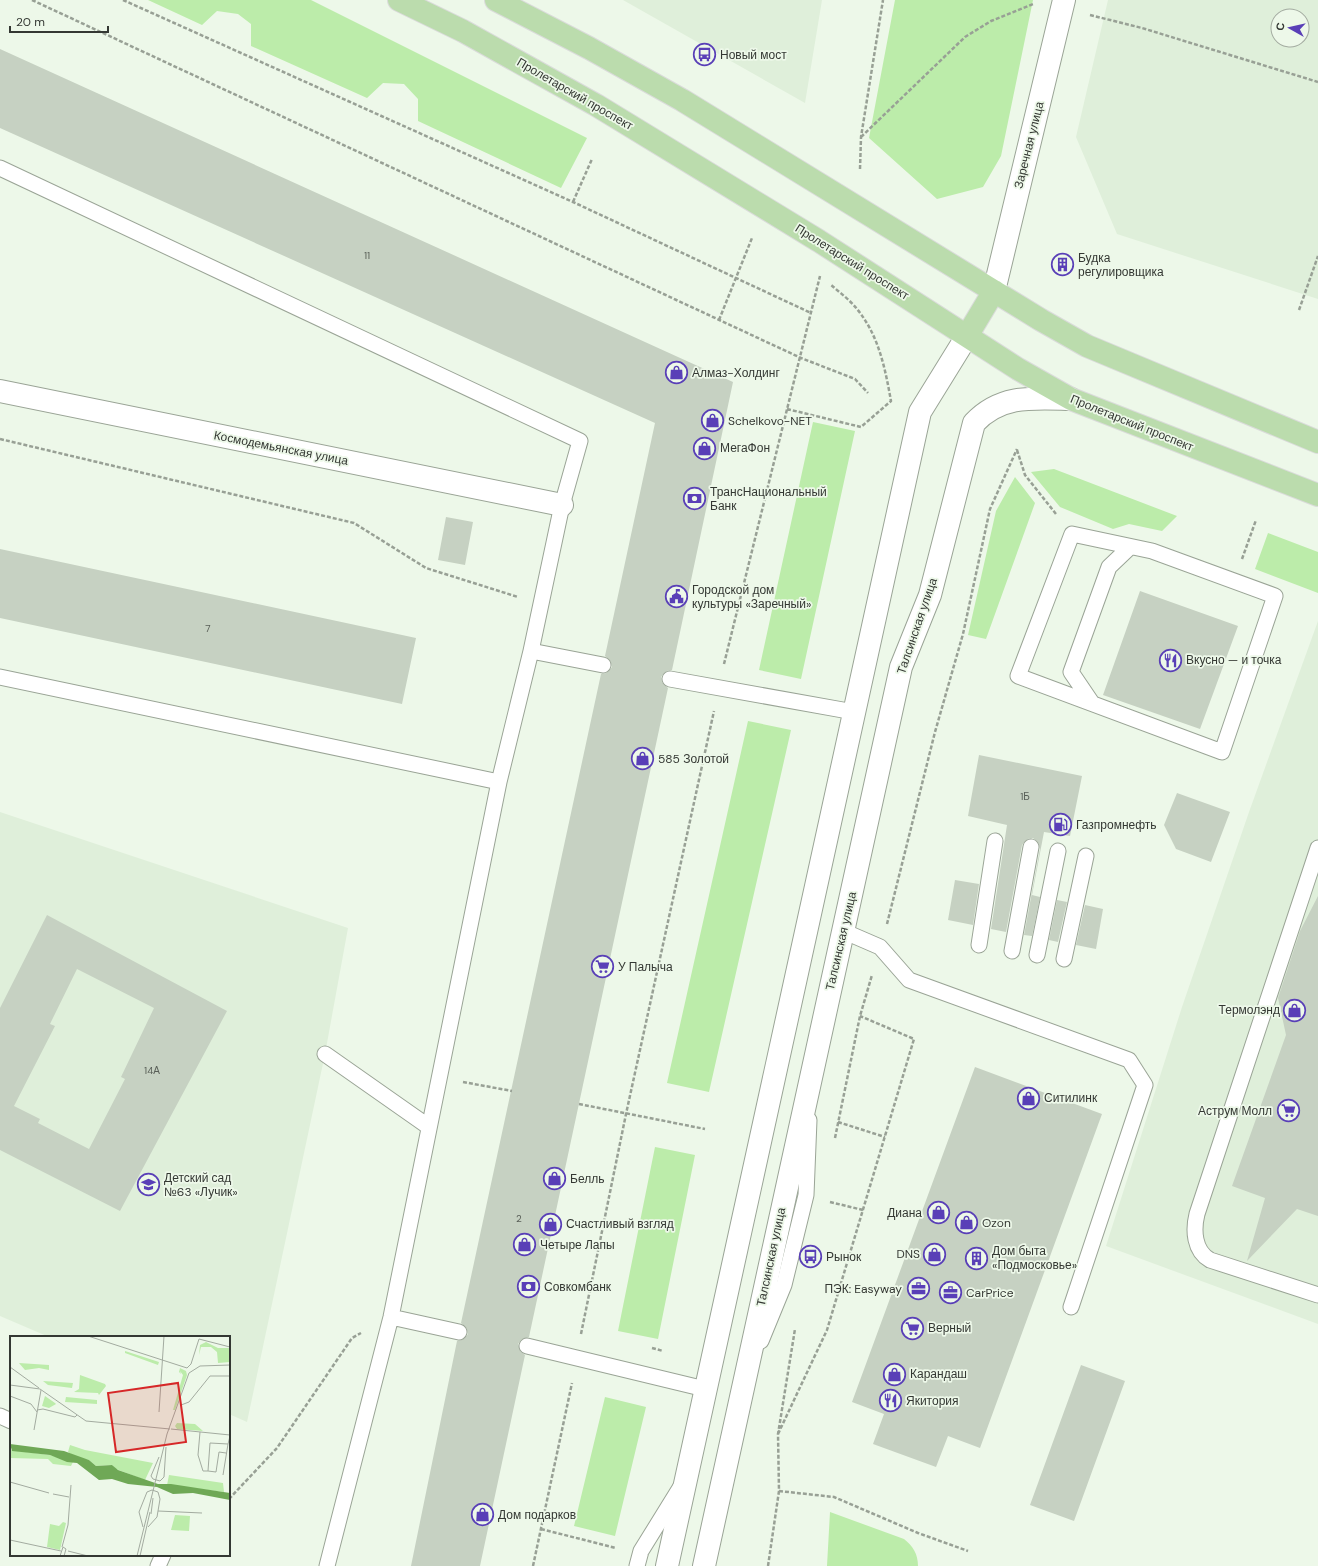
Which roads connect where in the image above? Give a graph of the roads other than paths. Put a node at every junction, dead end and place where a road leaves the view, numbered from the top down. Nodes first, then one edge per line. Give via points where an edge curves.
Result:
1 (399, 0) edge
2 (496, 0) edge
3 (1063, 4) edge
4 (0, 168) edge
5 (994, 291) junction
6 (967, 336) junction
7 (0, 391) edge
8 (1071, 399) junction
9 (1318, 442) edge
10 (1318, 495) edge
11 (562, 505) junction
12 (1130, 547) junction
13 (531, 651) junction
14 (603, 665) dead end
15 (0, 677) edge
16 (670, 678) dead end
17 (1092, 703) junction
18 (854, 712) junction
19 (499, 782) junction
20 (995, 841) dead end
21 (1031, 847) dead end
22 (1318, 848) edge
23 (1058, 851) dead end
24 (1086, 856) dead end
25 (843, 931) junction
26 (979, 945) dead end
27 (1012, 951) dead end
28 (1037, 955) dead end
29 (1064, 959) dead end
30 (325, 1054) dead end
31 (430, 1127) junction
32 (1318, 1295) edge
33 (1071, 1308) dead end
34 (390, 1318) junction
35 (459, 1332) dead end
36 (527, 1346) dead end
37 (705, 1389) junction
38 (0, 1416) edge
39 (10, 1421) edge
40 (685, 1479) junction
41 (163, 1556) edge
42 (158, 1566) edge
43 (327, 1566) edge
44 (637, 1566) edge
45 (667, 1566) edge
46 (704, 1566) edge

1 - 6 main road, Пролетарский проспект via 463,31 596,105 819,241
2 - 5 main road via 682,100
3 - 5 main road, Заречная улица
4 - 11 lane via 580,441
5 - 6 main road
5 - 9 main road via 1087,346
6 - 8 main road, Пролетарский проспект
6 - 18 main road via 920,412
7 - 11 main road, Космодемьянская улица
8 - 10 main road, Пролетарский проспект
8 - 25 main road, Талсинская улица via 1040,398 1005,402 983,413 974,422 930,595 902,667
11 - 13 lane
12 - 17 lane via 1108,567 1071,672
12 - 17 lane via 1072,534 1018,676
12 - 17 lane via 1158,553 1275,596 1222,752
13 - 14 lane
13 - 19 lane
15 - 19 lane
16 - 18 lane
18 - 37 main road
19 - 31 lane
20 - 26 lane
21 - 27 lane
22 - 32 lane via 1197,1214 1195,1232 1200,1250 1210,1260
23 - 28 lane
24 - 29 lane
25 - 33 lane via 880,947 909,980 1129,1060 1145,1084
25 - 46 main road, Талсинская улица
30 - 31 lane
31 - 34 lane
34 - 35 lane
34 - 43 lane
36 - 37 lane
37 - 40 main road
38 - 39 lane
40 - 44 lane via 641,1551
40 - 45 main road
41 - 42 lane

